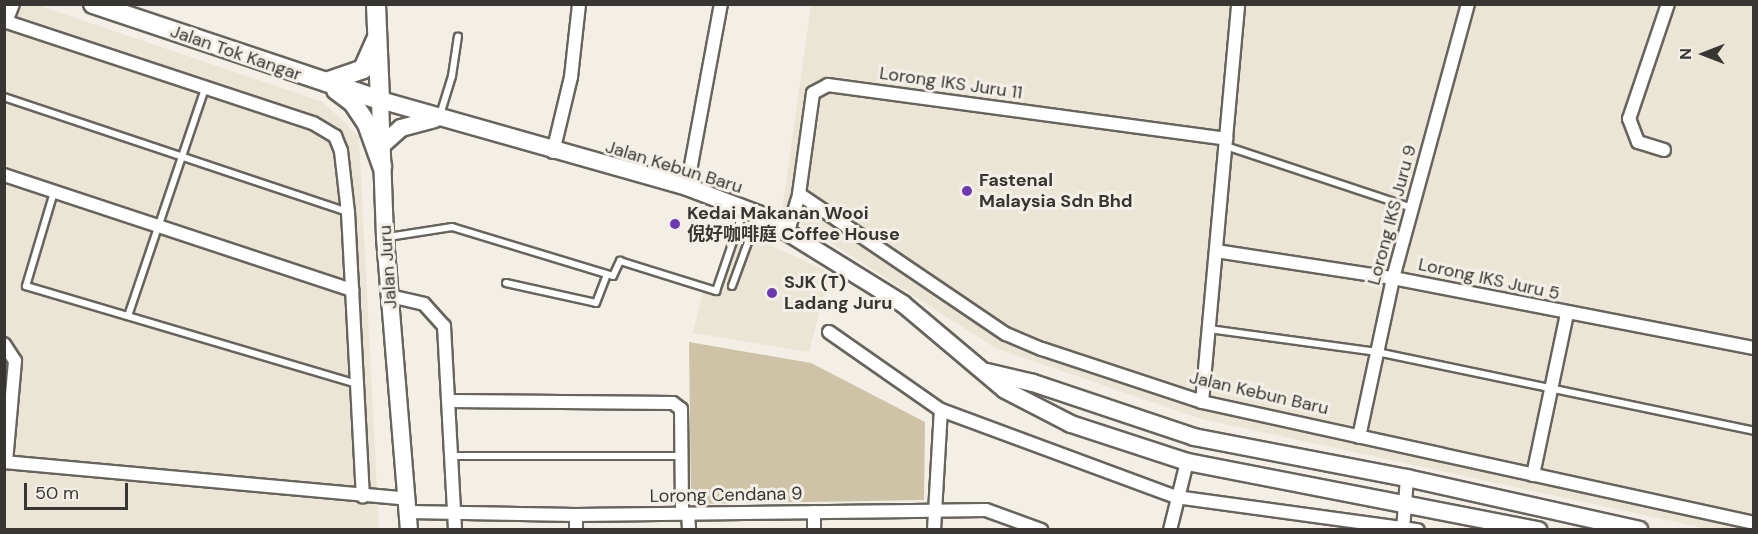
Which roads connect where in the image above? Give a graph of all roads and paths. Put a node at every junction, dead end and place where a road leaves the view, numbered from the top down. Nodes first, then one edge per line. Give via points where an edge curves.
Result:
1 (13, 4) edge
2 (376, 4) edge
3 (579, 4) edge
4 (721, 4) edge
5 (1238, 4) edge
6 (1468, 4) edge
7 (1668, 4) edge
8 (95, 5) edge
9 (5, 21) edge
10 (378, 34) junction
11 (458, 36) dead end
12 (324, 83) junction
13 (205, 88) junction
14 (4, 97) edge
15 (380, 100) junction
16 (439, 118) junction
17 (1226, 143) junction
18 (381, 146) junction
19 (1664, 150) dead end
20 (553, 152) junction
21 (182, 157) junction
22 (382, 166) junction
23 (4, 175) edge
24 (687, 188) junction
25 (54, 191) junction
26 (799, 194) junction
27 (1412, 208) junction
28 (751, 211) junction
29 (348, 212) junction
30 (158, 226) junction
31 (788, 231) junction
32 (385, 237) junction
33 (1216, 252) junction
34 (607, 275) junction
35 (1393, 278) junction
36 (506, 283) dead end
37 (732, 286) dead end
38 (352, 290) junction
39 (390, 296) junction
40 (1567, 314) junction
41 (128, 316) junction
42 (1209, 328) junction
43 (829, 332) dead end
44 (4, 344) edge
45 (1754, 348) edge
46 (1377, 352) junction
47 (986, 372) junction
48 (357, 384) junction
49 (1551, 388) junction
50 (451, 401) junction
51 (1202, 402) junction
52 (941, 410) junction
53 (1754, 431) edge
54 (1359, 436) junction
55 (453, 456) junction
56 (682, 456) junction
57 (5, 462) edge
58 (1187, 462) junction
59 (1533, 475) junction
60 (1407, 478) junction
61 (363, 497) junction
62 (1176, 497) junction
63 (1405, 502) junction
64 (407, 505) junction
65 (934, 510) junction
66 (454, 512) junction
67 (814, 512) junction
68 (576, 514) junction
69 (685, 514) junction
70 (1753, 522) edge
71 (1403, 528) edge
72 (409, 530) edge
73 (455, 530) edge
74 (576, 530) edge
75 (689, 530) edge
76 (814, 530) edge
77 (934, 530) edge
78 (1041, 530) edge
79 (1170, 530) edge
80 (1418, 530) edge
81 (1538, 530) edge
82 (1639, 530) edge
83 (1751, 530) edge

1 - 9 street
2 - 10 main road, Jalan Juru
3 - 20 street via 571,77
4 - 24 street
5 - 17 street
6 - 27 street, Lorong IKS Juru 9
7 - 19 street via 1629,119 1638,142
8 - 12 main road, Jalan Tok Kangar
9 - 13 street
10 - 12 main road via 363,69
10 - 15 main road, Jalan Juru
11 - 16 lane via 452,76
12 - 15 main road, Jalan Tok Kangar
12 - 22 main road via 353,103 367,124
13 - 21 lane
13 - 29 street via 313,123 335,136 341,152
14 - 21 lane
15 - 16 street, Jalan Kebun Baru
15 - 18 street, Jalan Juru
16 - 18 street via 401,128
16 - 20 street, Jalan Kebun Baru
17 - 26 street, Lorong IKS Juru 11 via 828,85 813,93
17 - 27 lane
17 - 33 street
18 - 22 street, Jalan Juru
20 - 24 street, Jalan Kebun Baru
21 - 29 lane
21 - 30 lane
22 - 32 street, Jalan Juru
23 - 25 street
24 - 28 street, Jalan Kebun Baru
25 - 30 street
25 - 41 lane via 26,286
26 - 31 street, Lorong IKS Juru 11
26 - 51 street, Jalan Kebun Baru via 1006,334
27 - 35 street, Lorong IKS Juru 9
28 - 31 street, Jalan Kebun Baru
28 - 34 lane via 716,291 620,261 612,276
28 - 37 lane
29 - 38 street
30 - 38 street
30 - 41 lane
31 - 47 street, Jalan Kebun Baru via 903,304
32 - 34 lane via 452,227
32 - 39 street, Jalan Juru
33 - 35 street, Lorong IKS Juru 5
33 - 42 street
34 - 36 lane via 596,303
35 - 40 street, Lorong IKS Juru 5
35 - 46 street, Lorong IKS Juru 9
38 - 48 street
39 - 50 street via 424,304 444,326
39 - 64 street, Jalan Juru
40 - 45 street, Lorong IKS Juru 5
40 - 49 street
41 - 48 lane
42 - 46 lane
42 - 51 street
43 - 52 street
44 - 57 street via 15,361
46 - 49 lane
46 - 54 street, Lorong IKS Juru 9
47 - 58 street, Jalan Kebun Baru via 1005,390 1071,424
47 - 60 street, Jalan Kebun Baru via 1033,383 1194,438
48 - 61 street
49 - 53 lane
49 - 59 street
50 - 55 street
50 - 56 street via 664,400 681,409
51 - 54 street, Jalan Kebun Baru
52 - 62 street
52 - 65 street
54 - 59 street, Jalan Kebun Baru
55 - 56 lane
55 - 66 street
56 - 69 street
57 - 61 street, Lorong Cendana 9
58 - 62 street
58 - 63 street, Jalan Kebun Baru
59 - 70 street, Jalan Kebun Baru
60 - 63 street
60 - 82 street, Jalan Kebun Baru
61 - 64 street, Lorong Cendana 9
62 - 71 street
62 - 79 street
63 - 71 street
63 - 81 street, Jalan Kebun Baru
64 - 66 street, Lorong Cendana 9
64 - 72 street, Jalan Juru
65 - 67 street, Lorong Cendana 9
65 - 77 street
65 - 78 street, Lorong Cendana 9 via 986,510
66 - 68 street, Lorong Cendana 9
66 - 73 street
67 - 69 street, Lorong Cendana 9
67 - 76 street
68 - 69 street, Lorong Cendana 9
68 - 74 street
69 - 75 street
70 - 83 street
71 - 80 street

